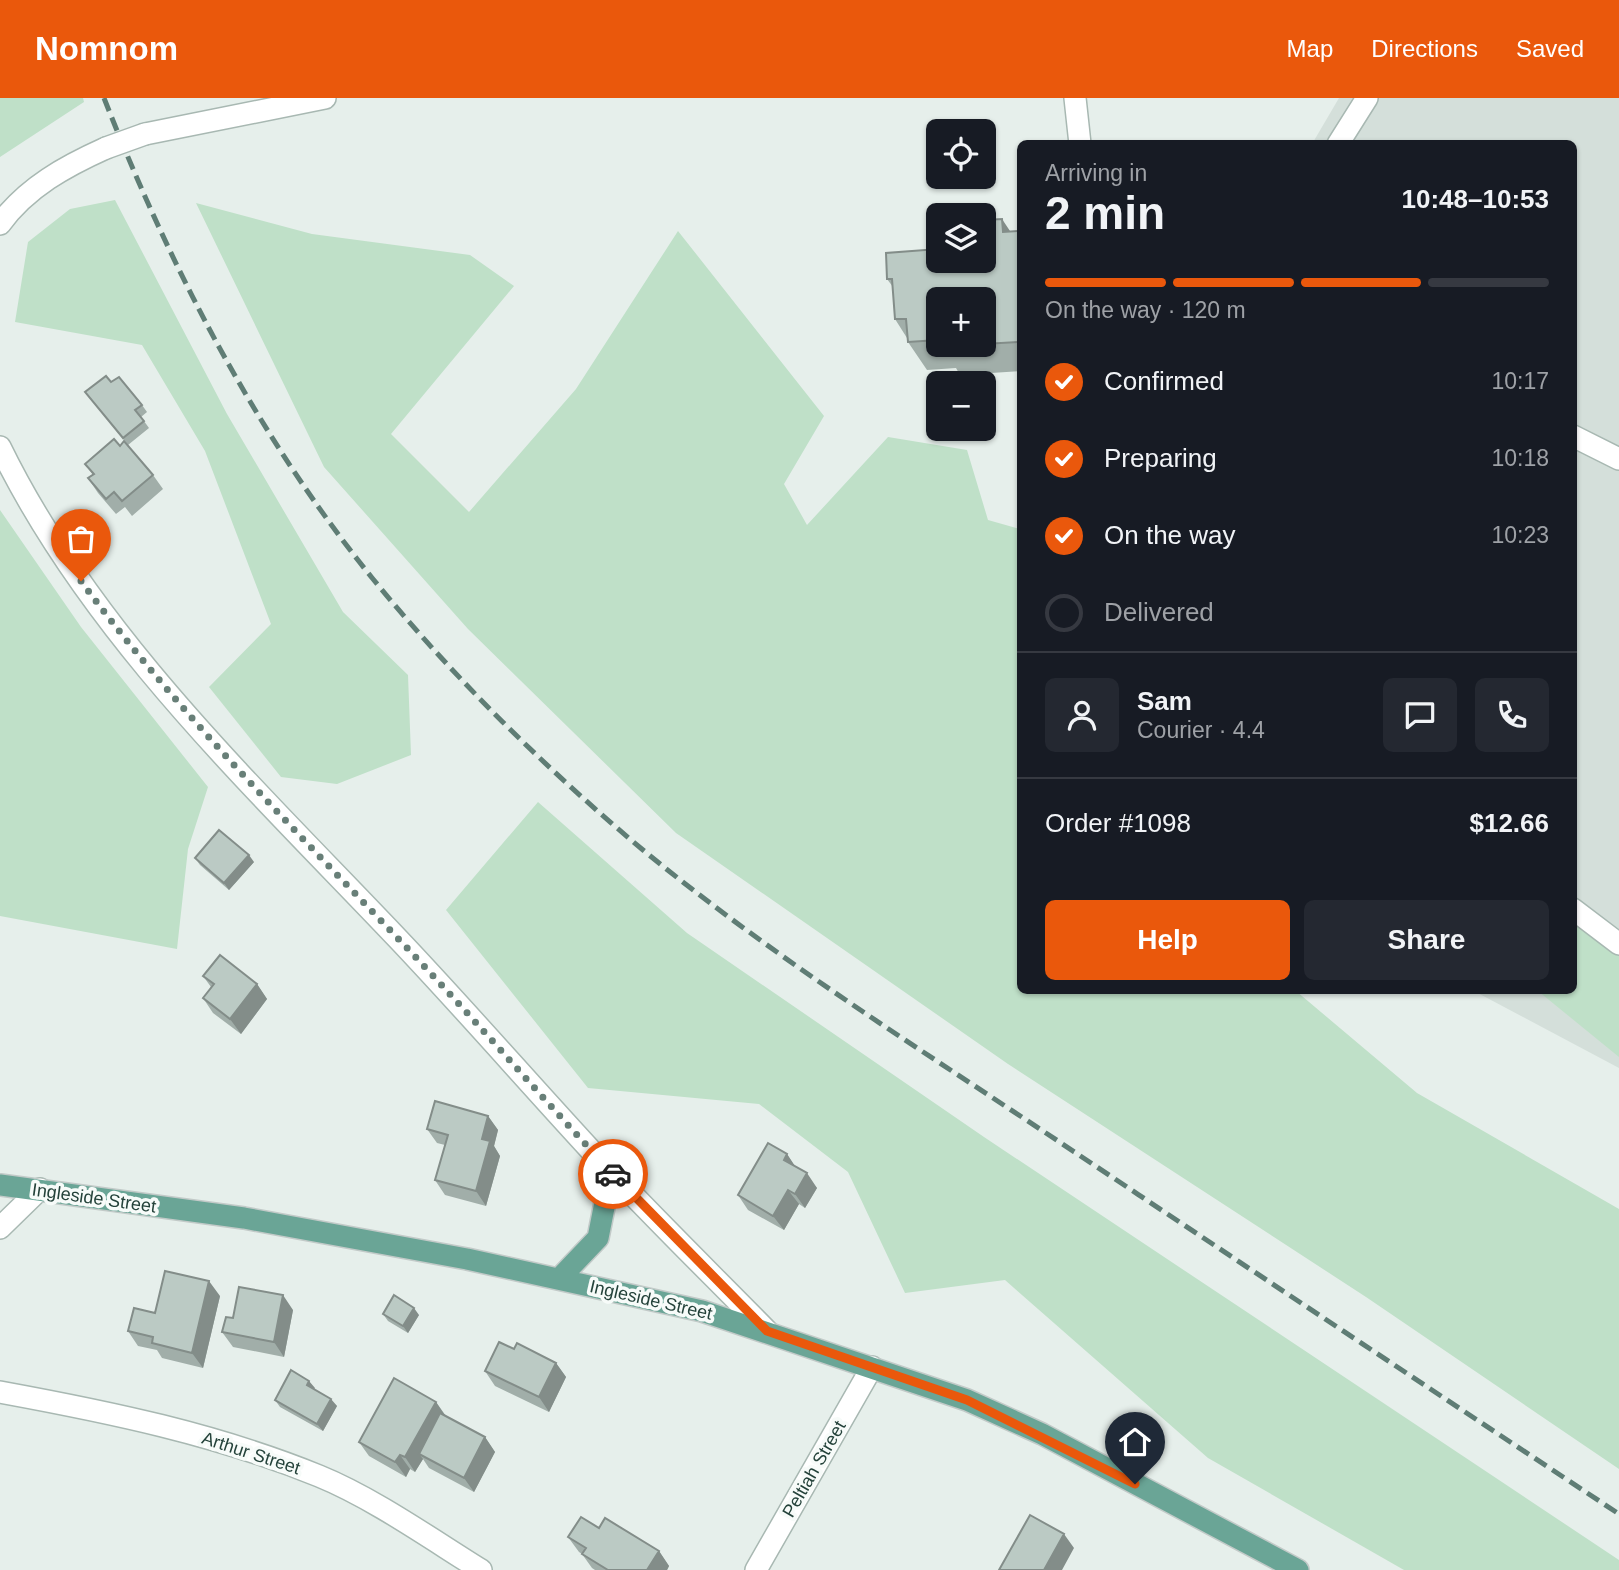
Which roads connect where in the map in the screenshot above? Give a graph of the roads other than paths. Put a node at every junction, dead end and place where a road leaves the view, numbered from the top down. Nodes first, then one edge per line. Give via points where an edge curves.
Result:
1 (325, 98) edge
2 (1075, 98) edge
3 (1367, 98) edge
4 (1080, 140) edge
5 (1341, 140) edge
6 (0, 224) edge
7 (1577, 438) edge
8 (0, 447) edge
9 (1619, 459) edge
10 (1577, 912) edge
11 (1619, 944) edge
12 (611, 1172) junction
13 (0, 1185) edge
14 (40, 1189) junction
15 (0, 1228) edge
16 (559, 1279) junction
17 (767, 1331) junction
18 (872, 1367) junction
19 (0, 1392) edge
20 (481, 1570) edge
21 (755, 1570) edge
22 (1298, 1570) edge

1 - 6 street, bridge via 145,134 107,148 71,163 37,187
2 - 4 street
3 - 5 street
7 - 9 street
8 - 12 street via 49,537 113,624 216,748 411,952
10 - 11 street
12 - 16 main road via 598,1238
12 - 17 street
13 - 14 main road, Ingleside Street
14 - 15 street
14 - 16 main road, Ingleside Street via 244,1218
16 - 17 main road, Ingleside Street via 702,1311
17 - 18 main road, Ingleside Street
18 - 21 street, Peltiah Street
18 - 22 main road, Ingleside Street via 967,1400 1042,1434
19 - 20 street, Arthur Street via 120,1414 240,1447 322,1477

